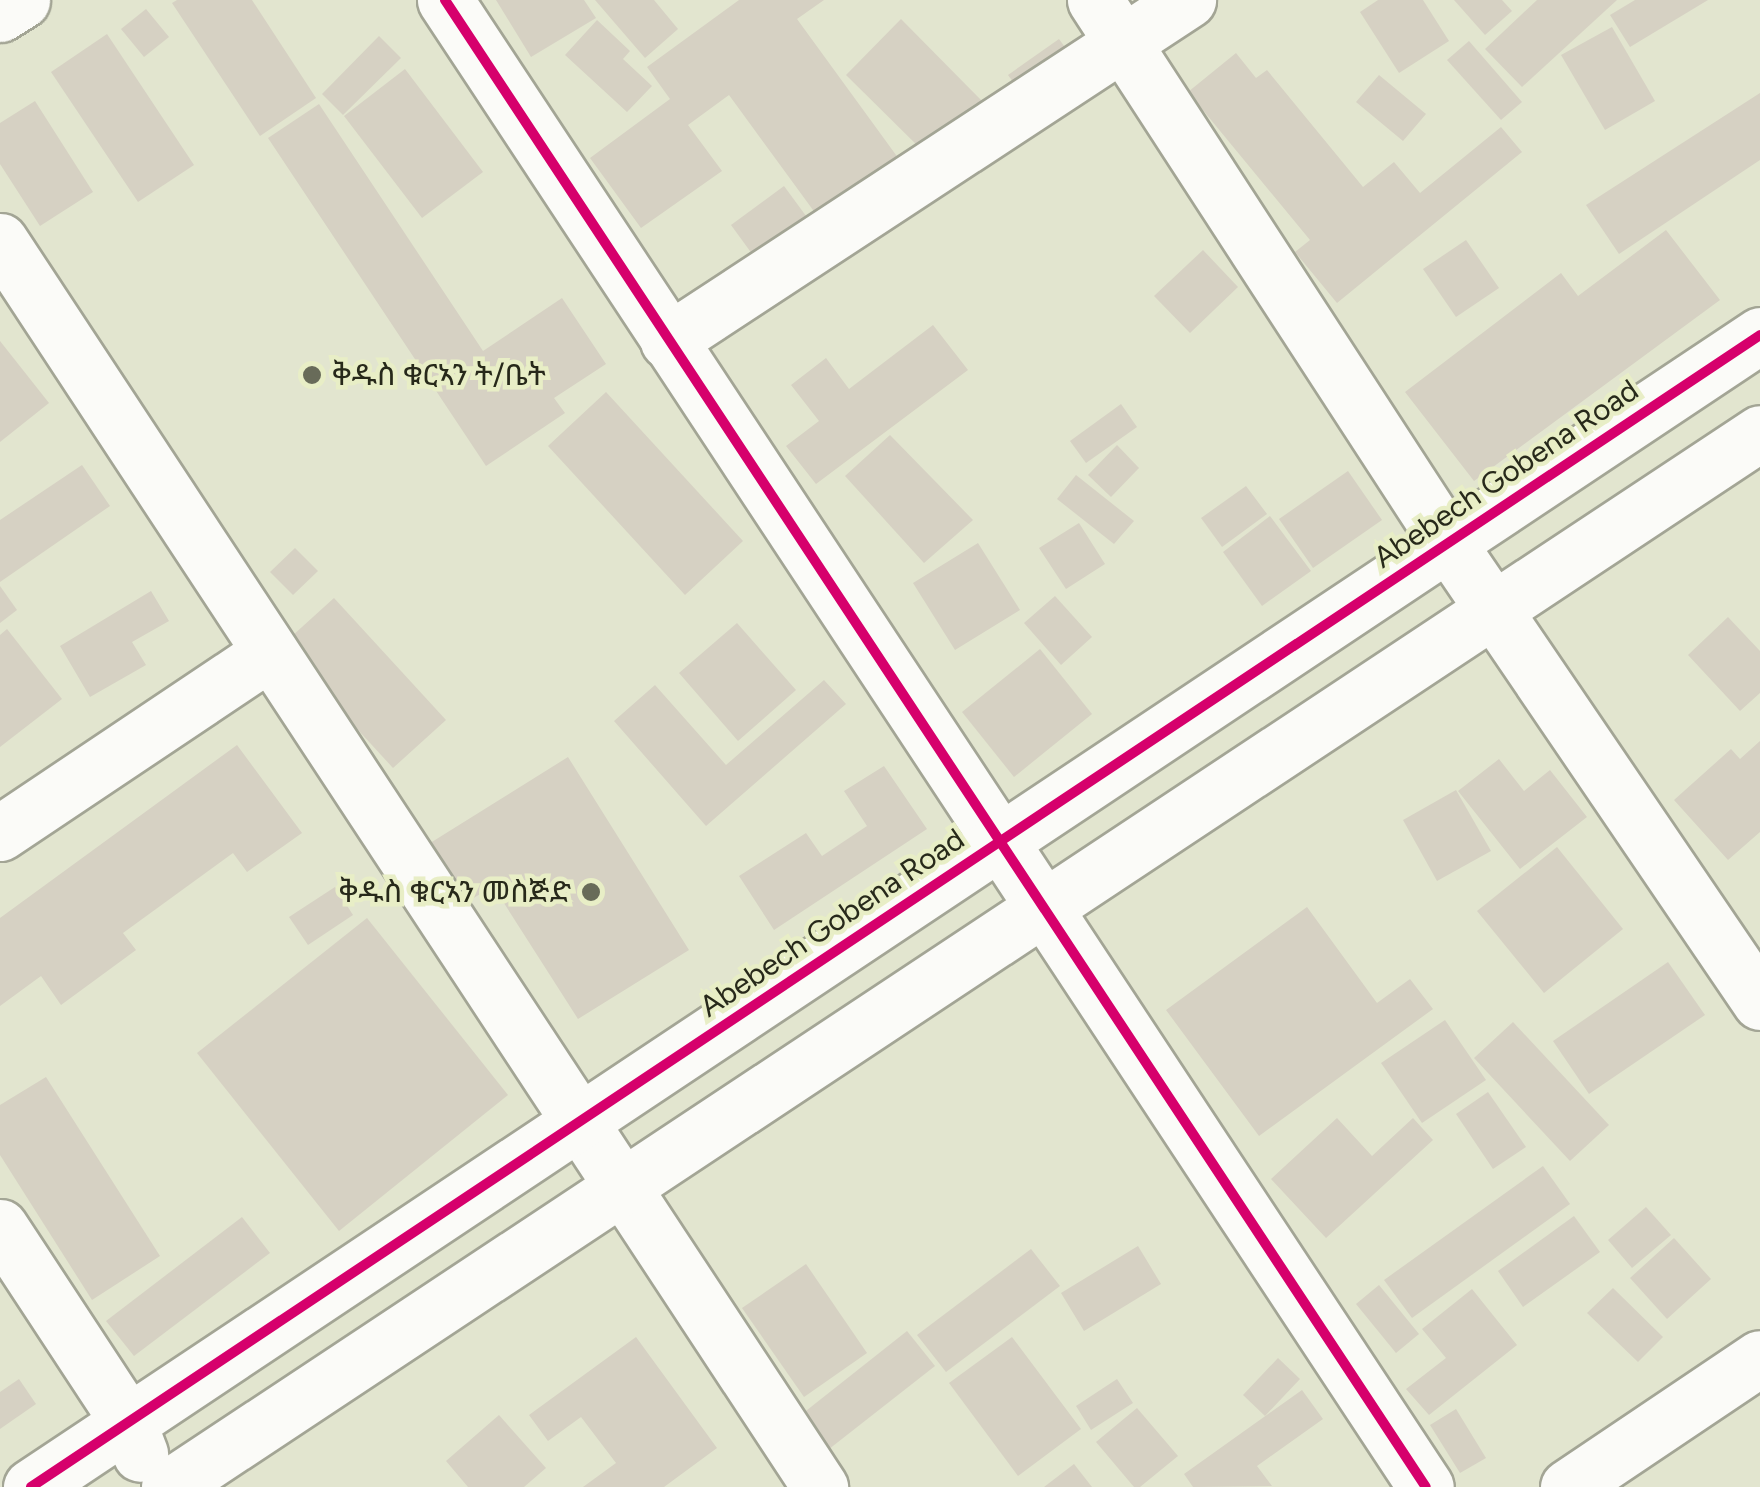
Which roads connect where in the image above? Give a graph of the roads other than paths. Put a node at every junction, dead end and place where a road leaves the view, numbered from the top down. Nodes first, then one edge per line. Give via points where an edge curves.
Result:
1 (22, 0) edge
2 (444, 0) edge
3 (1188, 0) edge
4 (0, 14) edge
5 (1109, 21) edge
6 (0, 241) edge
7 (1760, 335) edge
8 (668, 341) junction
9 (1760, 433) edge
10 (1448, 542) junction
11 (1492, 607) junction
12 (270, 652) junction
13 (0, 833) edge
14 (997, 843) junction
15 (1040, 908) junction
16 (1760, 1002) edge
17 (579, 1122) junction
18 (622, 1186) junction
19 (0, 1227) edge
20 (1760, 1358) edge
21 (128, 1422) junction
22 (31, 1487) edge
23 (154, 1487) edge
24 (169, 1487) edge
25 (820, 1487) edge
26 (1426, 1487) edge
27 (1568, 1487) edge

1 - 4 street
2 - 8 street
3 - 5 street
5 - 8 street
5 - 10 street
6 - 12 street
7 - 10 street, Abebech Gobena Road
8 - 14 street
9 - 11 street
10 - 11 street
10 - 14 street, Abebech Gobena Road
11 - 15 street
11 - 16 street
12 - 13 street
12 - 17 street
14 - 15 street
14 - 17 street, Abebech Gobena Road
15 - 18 street
15 - 26 street
17 - 18 street
17 - 21 street, Abebech Gobena Road
18 - 24 street
18 - 25 street
19 - 21 street
20 - 27 street
21 - 22 street, Abebech Gobena Road
21 - 23 street

